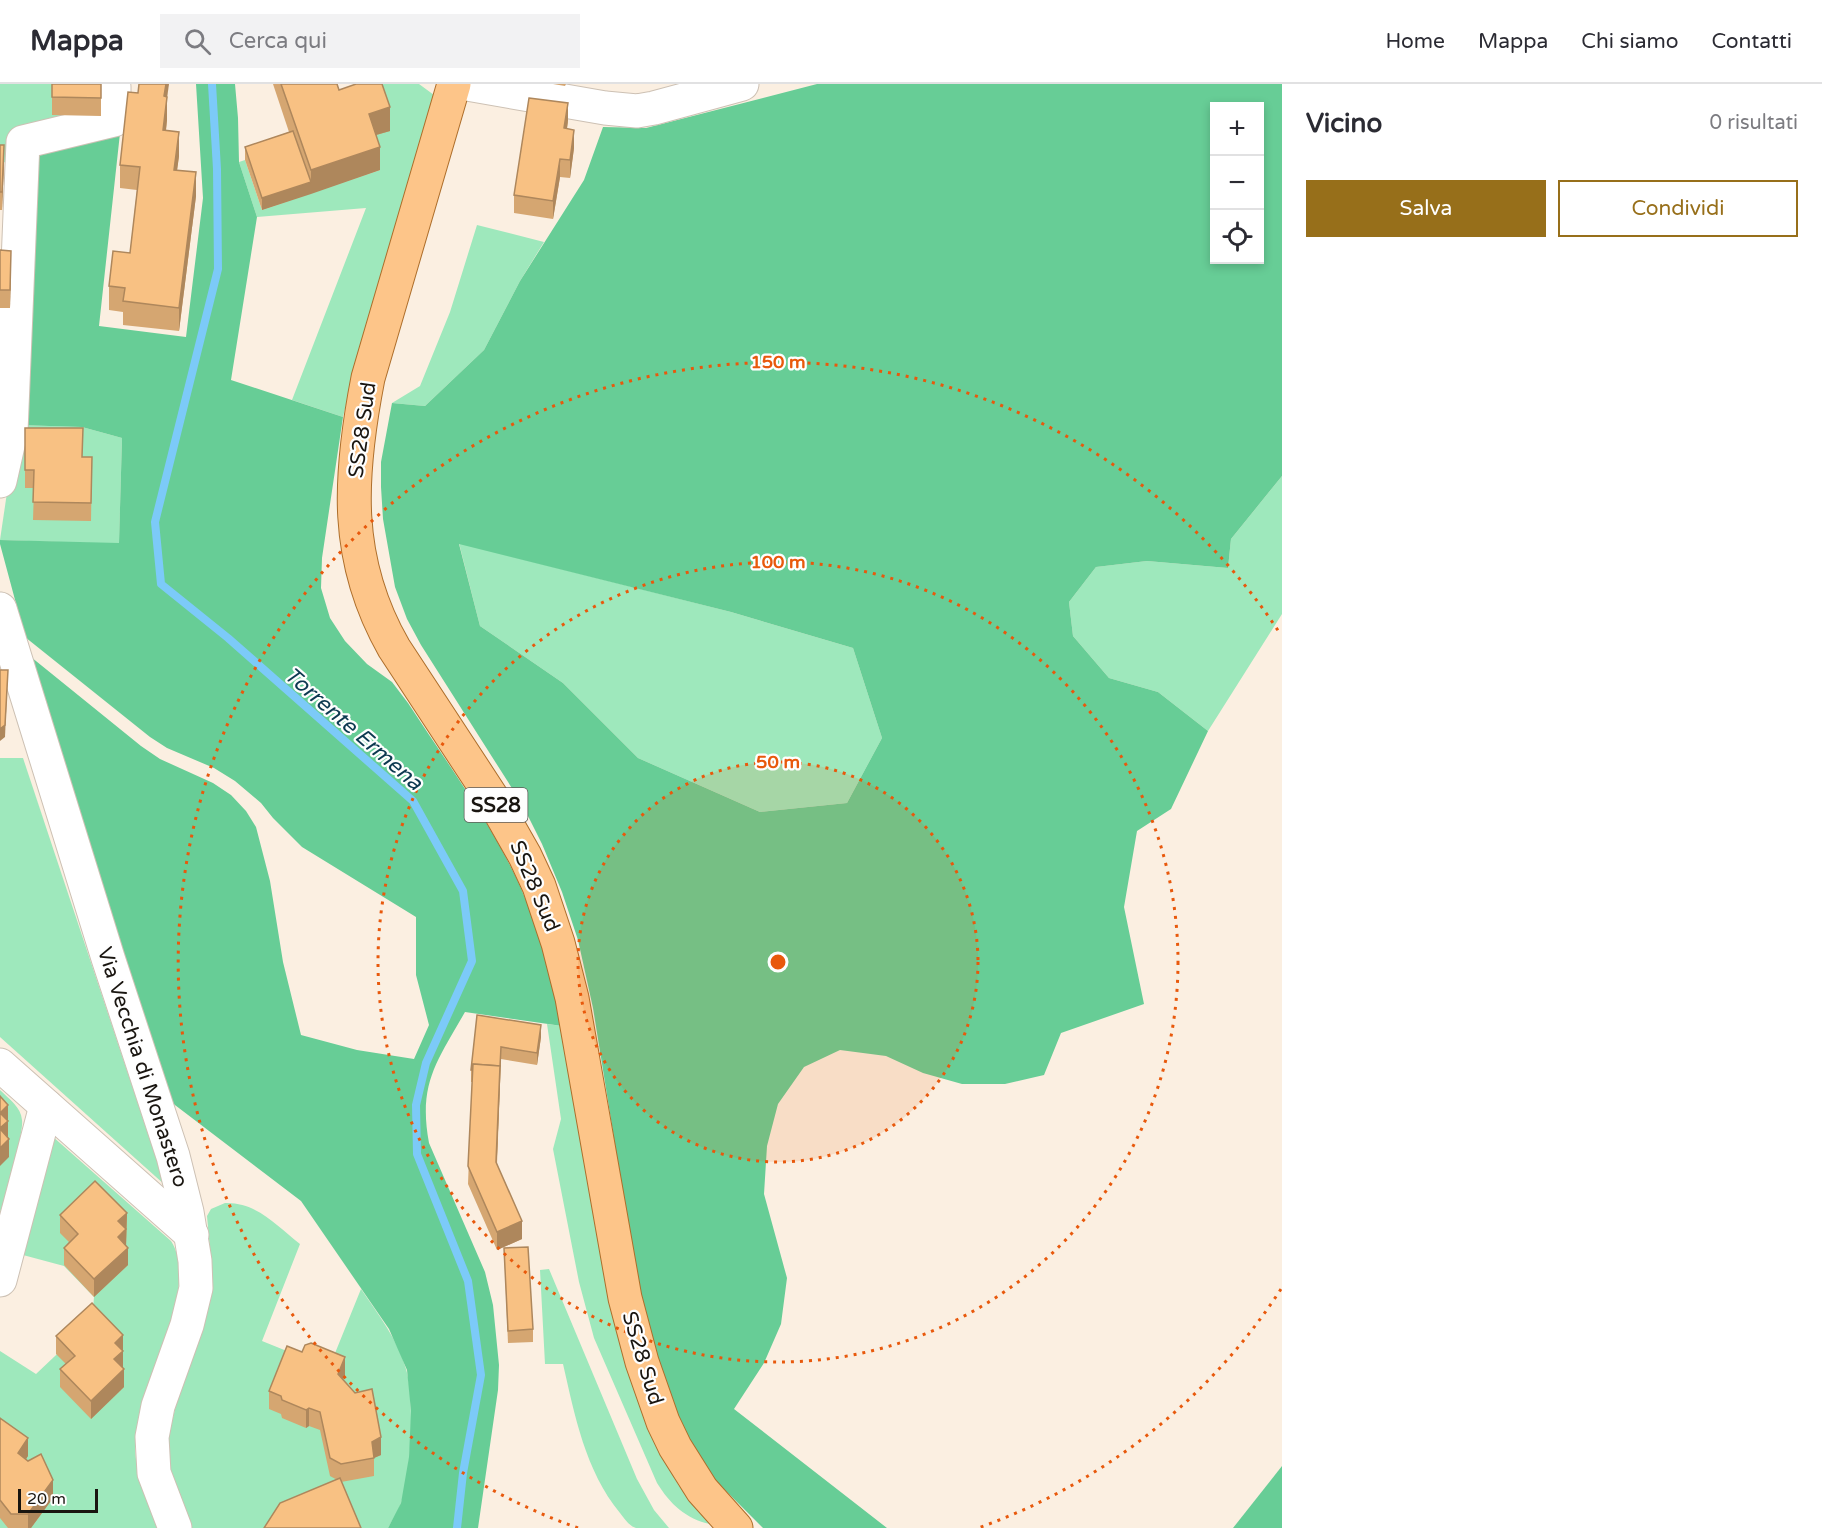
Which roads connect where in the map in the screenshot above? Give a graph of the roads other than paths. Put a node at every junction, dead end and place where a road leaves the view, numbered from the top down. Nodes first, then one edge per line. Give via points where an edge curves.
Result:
1 (454, 84) edge
2 (467, 84) edge
3 (742, 84) edge
4 (114, 87) dead end
5 (0, 481) edge
6 (0, 609) edge
7 (0, 1065) edge
8 (46, 1106) junction
9 (192, 1235) junction
10 (0, 1280) edge
11 (175, 1528) edge
12 (735, 1528) edge

1 - 12 main road, SS28 Sud / SS28 via 368,378 359,423 354,494 364,582 382,627 491,796 539,886 572,998 623,1287 642,1362 675,1447 702,1491
2 - 3 street via 637,111
4 - 5 street via 114,120 23,142 12,234 11,432
6 - 9 street, Via Vecchia di Monastero via 173,1156
7 - 8 street
8 - 9 street
8 - 10 street
9 - 11 street, Via Vecchia di Monastero via 195,1296 158,1406 152,1437 154,1473

